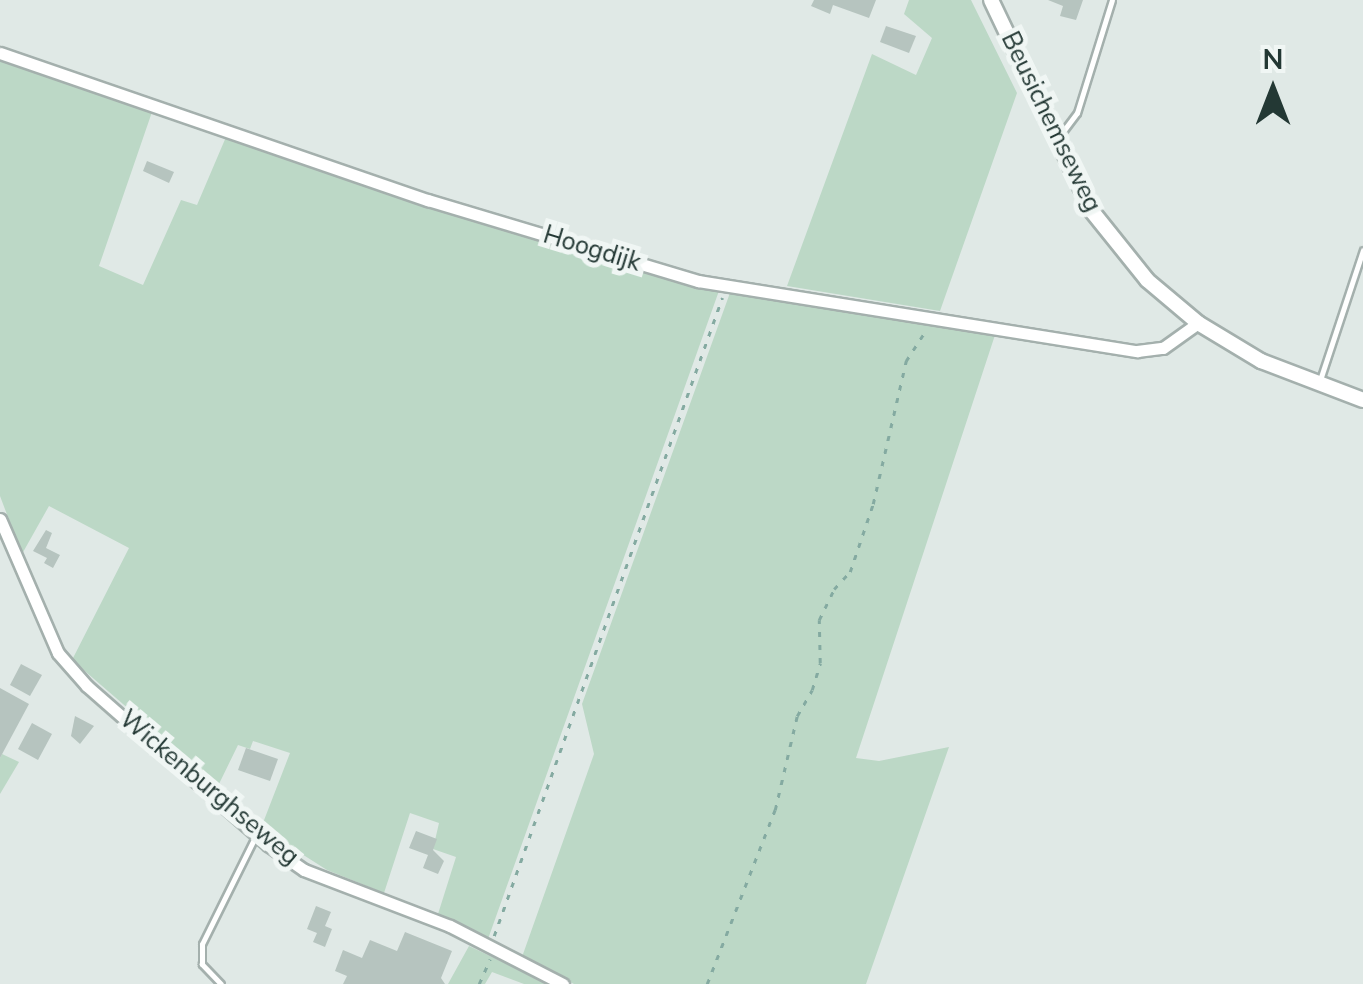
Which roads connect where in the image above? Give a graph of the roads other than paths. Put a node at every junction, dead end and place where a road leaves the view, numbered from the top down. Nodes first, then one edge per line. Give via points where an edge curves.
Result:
1 (991, 0) edge
2 (1112, 0) edge
3 (0, 53) edge
4 (1056, 140) junction
5 (1363, 250) edge
6 (1198, 323) junction
7 (1318, 386) junction
8 (1363, 400) edge
9 (0, 520) edge
10 (256, 834) junction
11 (221, 984) edge
12 (563, 984) edge

1 - 4 street, Beusichemseweg
2 - 4 lane via 1077,113
3 - 6 street, Hoogdijk via 428,200 698,281 1137,351 1164,348
4 - 6 street, Beusichemseweg via 1091,210 1147,280
5 - 7 lane
6 - 7 street, Beusichemseweg
7 - 8 street, Beusichemseweg
9 - 10 street, Wickenburghseweg via 58,653
10 - 11 lane via 202,944 202,964
10 - 12 street, Wickenburghseweg via 304,870

